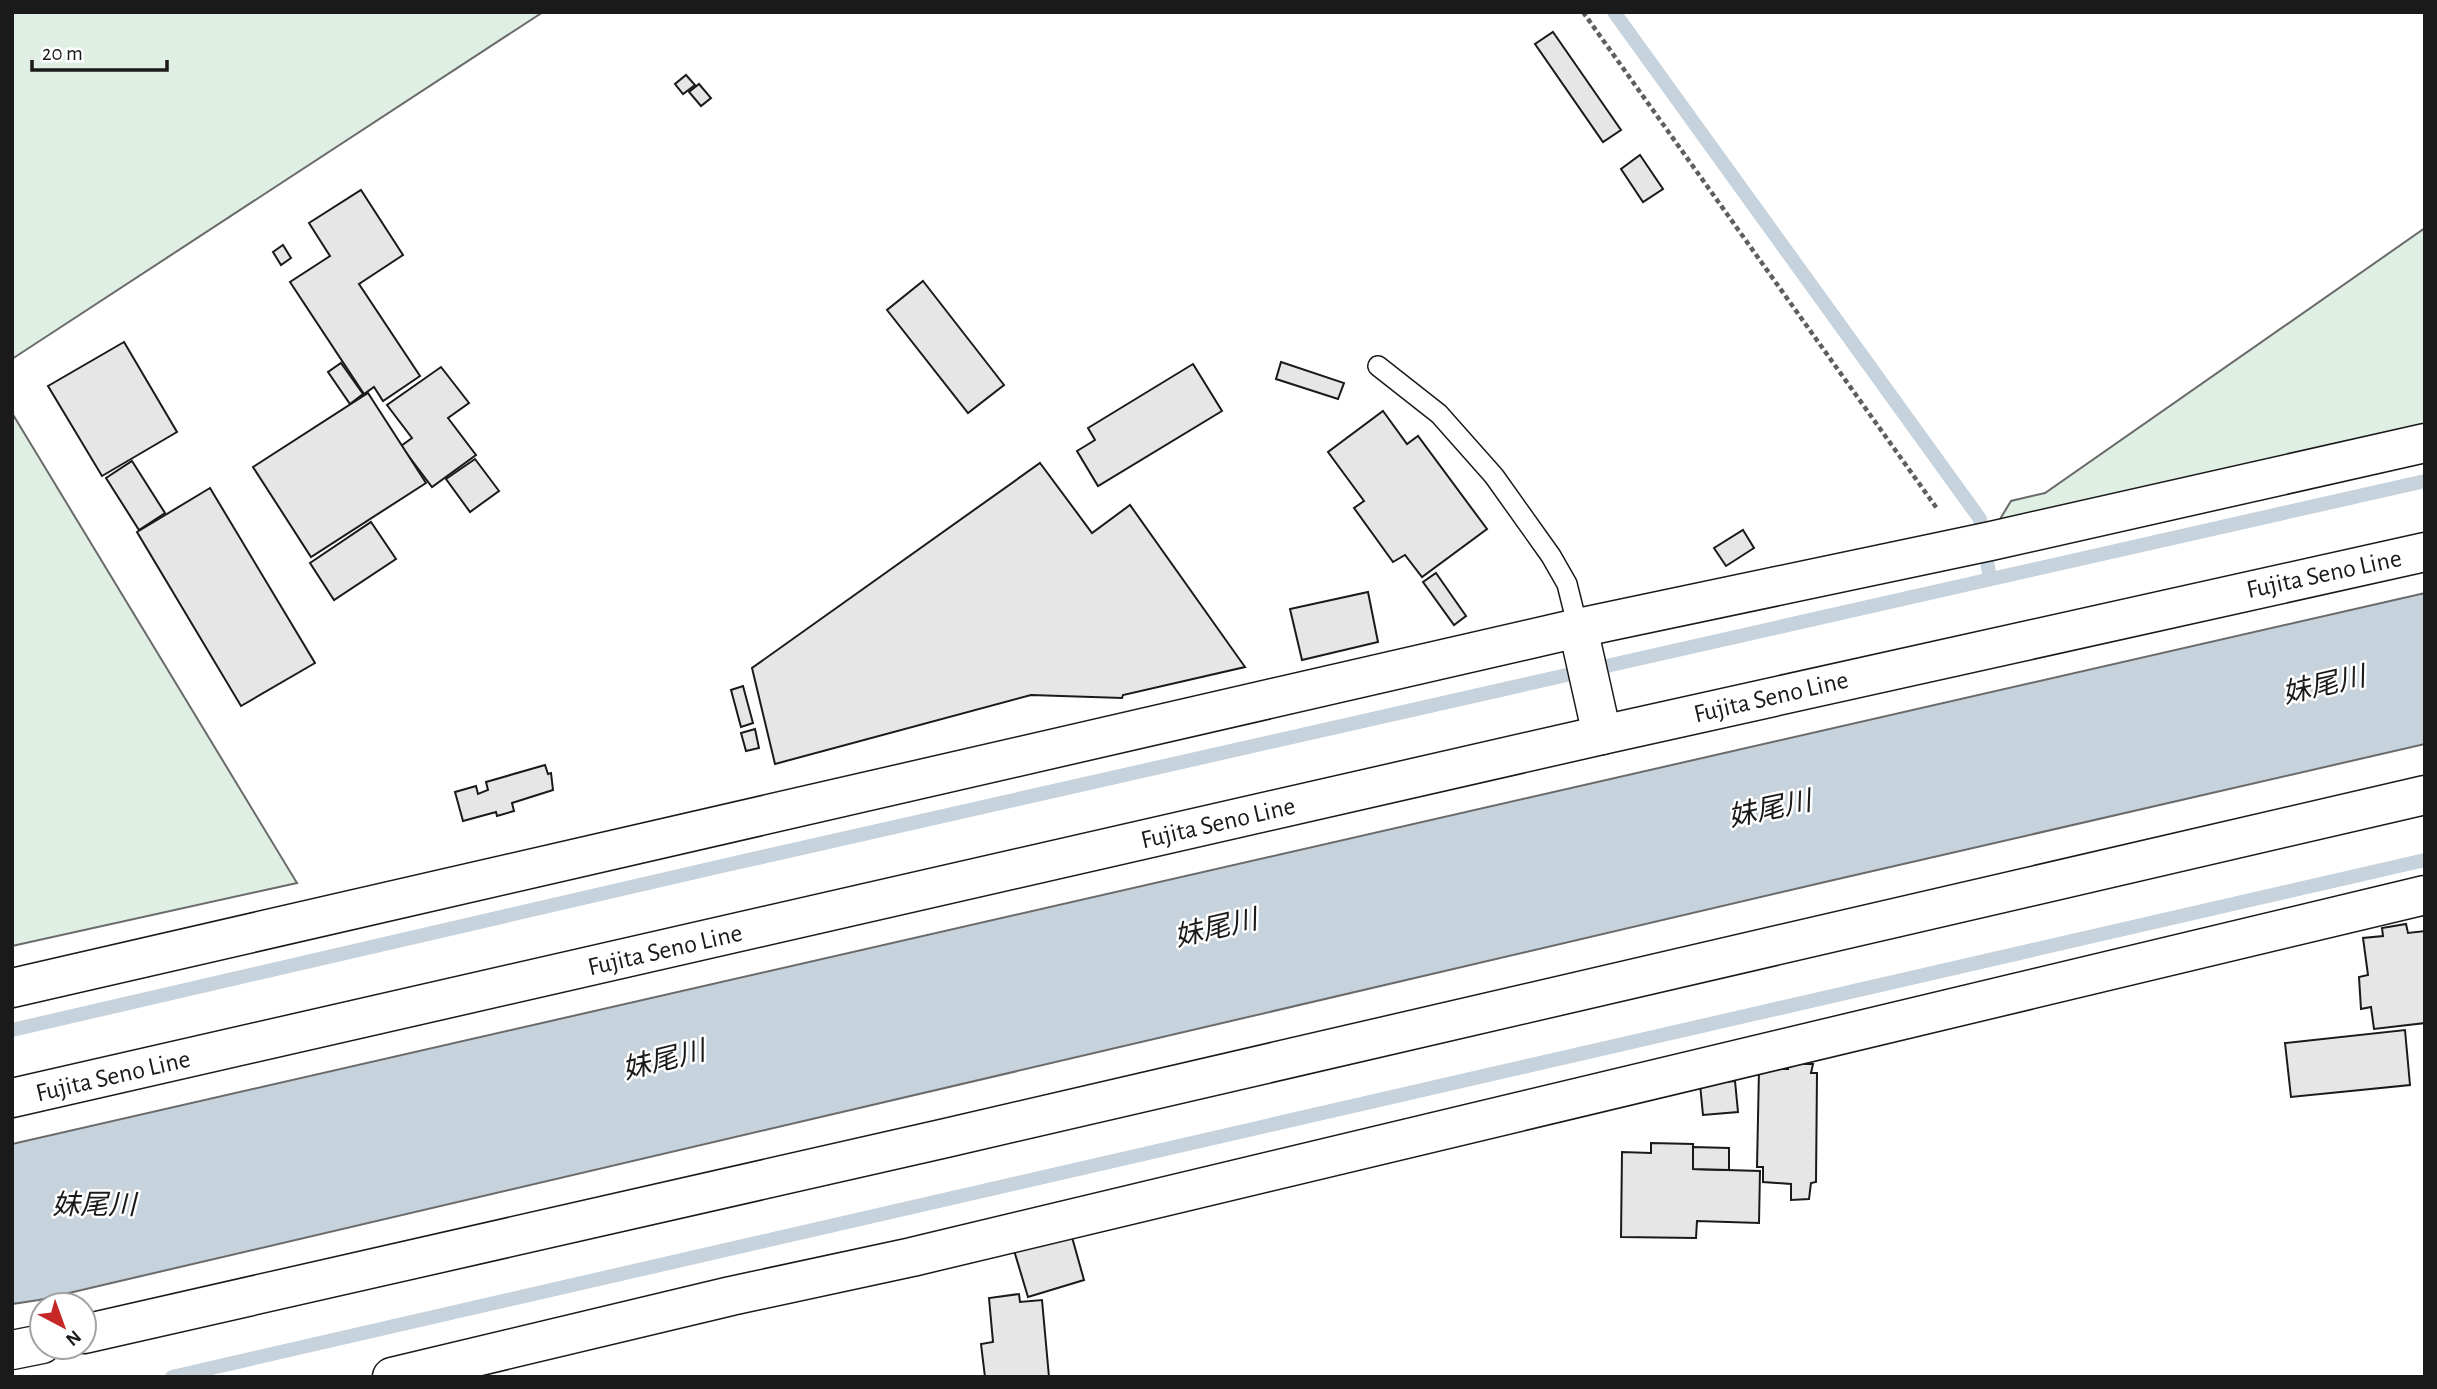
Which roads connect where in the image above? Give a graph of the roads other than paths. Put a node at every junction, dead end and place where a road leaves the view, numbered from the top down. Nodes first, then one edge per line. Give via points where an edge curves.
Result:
1 (1378, 366) dead end
2 (2425, 443) edge
3 (2425, 552) edge
4 (1584, 656) junction
5 (1602, 735) junction
6 (2425, 795) edge
7 (2425, 895) edge
8 (12, 988) edge
9 (12, 1098) edge
10 (98, 1331) edge
11 (392, 1377) edge

1 - 4 lane via 1438,414 1494,476 1567,584
2 - 4 street via 1976,544
3 - 5 street, Fujita Seno Line
4 - 5 street
4 - 8 street
5 - 9 street, Fujita Seno Line
6 - 10 street
7 - 11 street

